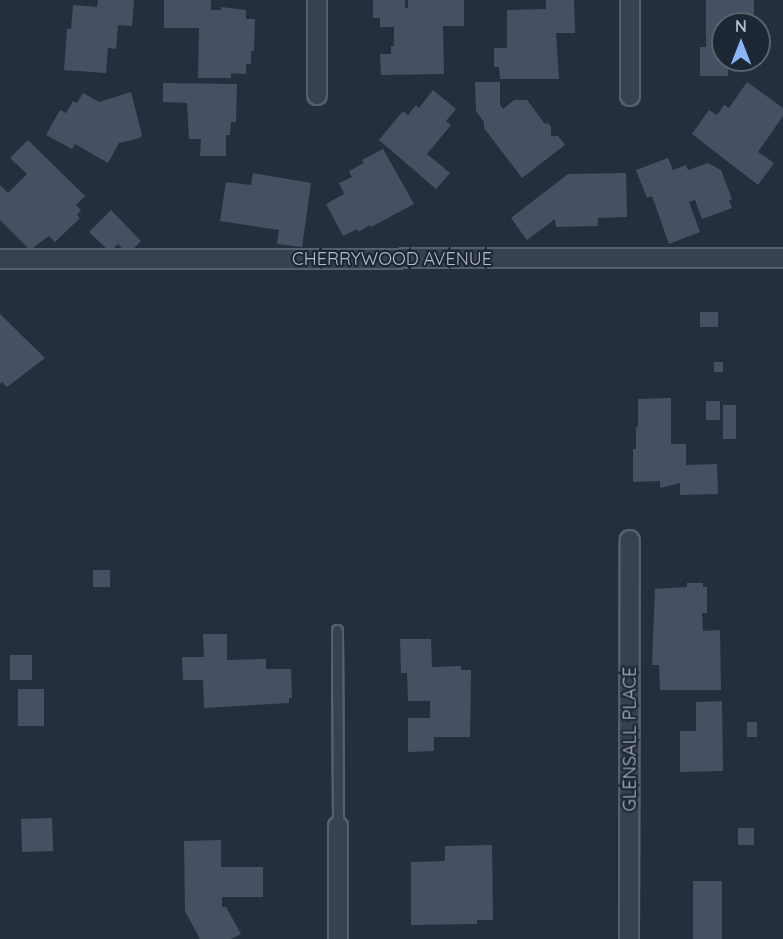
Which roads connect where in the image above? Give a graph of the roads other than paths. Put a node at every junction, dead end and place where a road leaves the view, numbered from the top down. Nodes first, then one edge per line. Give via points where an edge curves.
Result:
1 (317, 0) edge
2 (630, 0) edge
3 (317, 95) dead end
4 (630, 96) dead end
5 (783, 258) edge
6 (0, 259) edge
7 (630, 540) dead end
8 (337, 630) dead end
9 (338, 826) joint
10 (338, 939) edge
11 (629, 939) edge

1 - 3 street
2 - 4 street
5 - 6 street, CHERRYWOOD AVENUE
7 - 11 street, GLENSALL PLACE
8 - 9 lane
9 - 10 street

